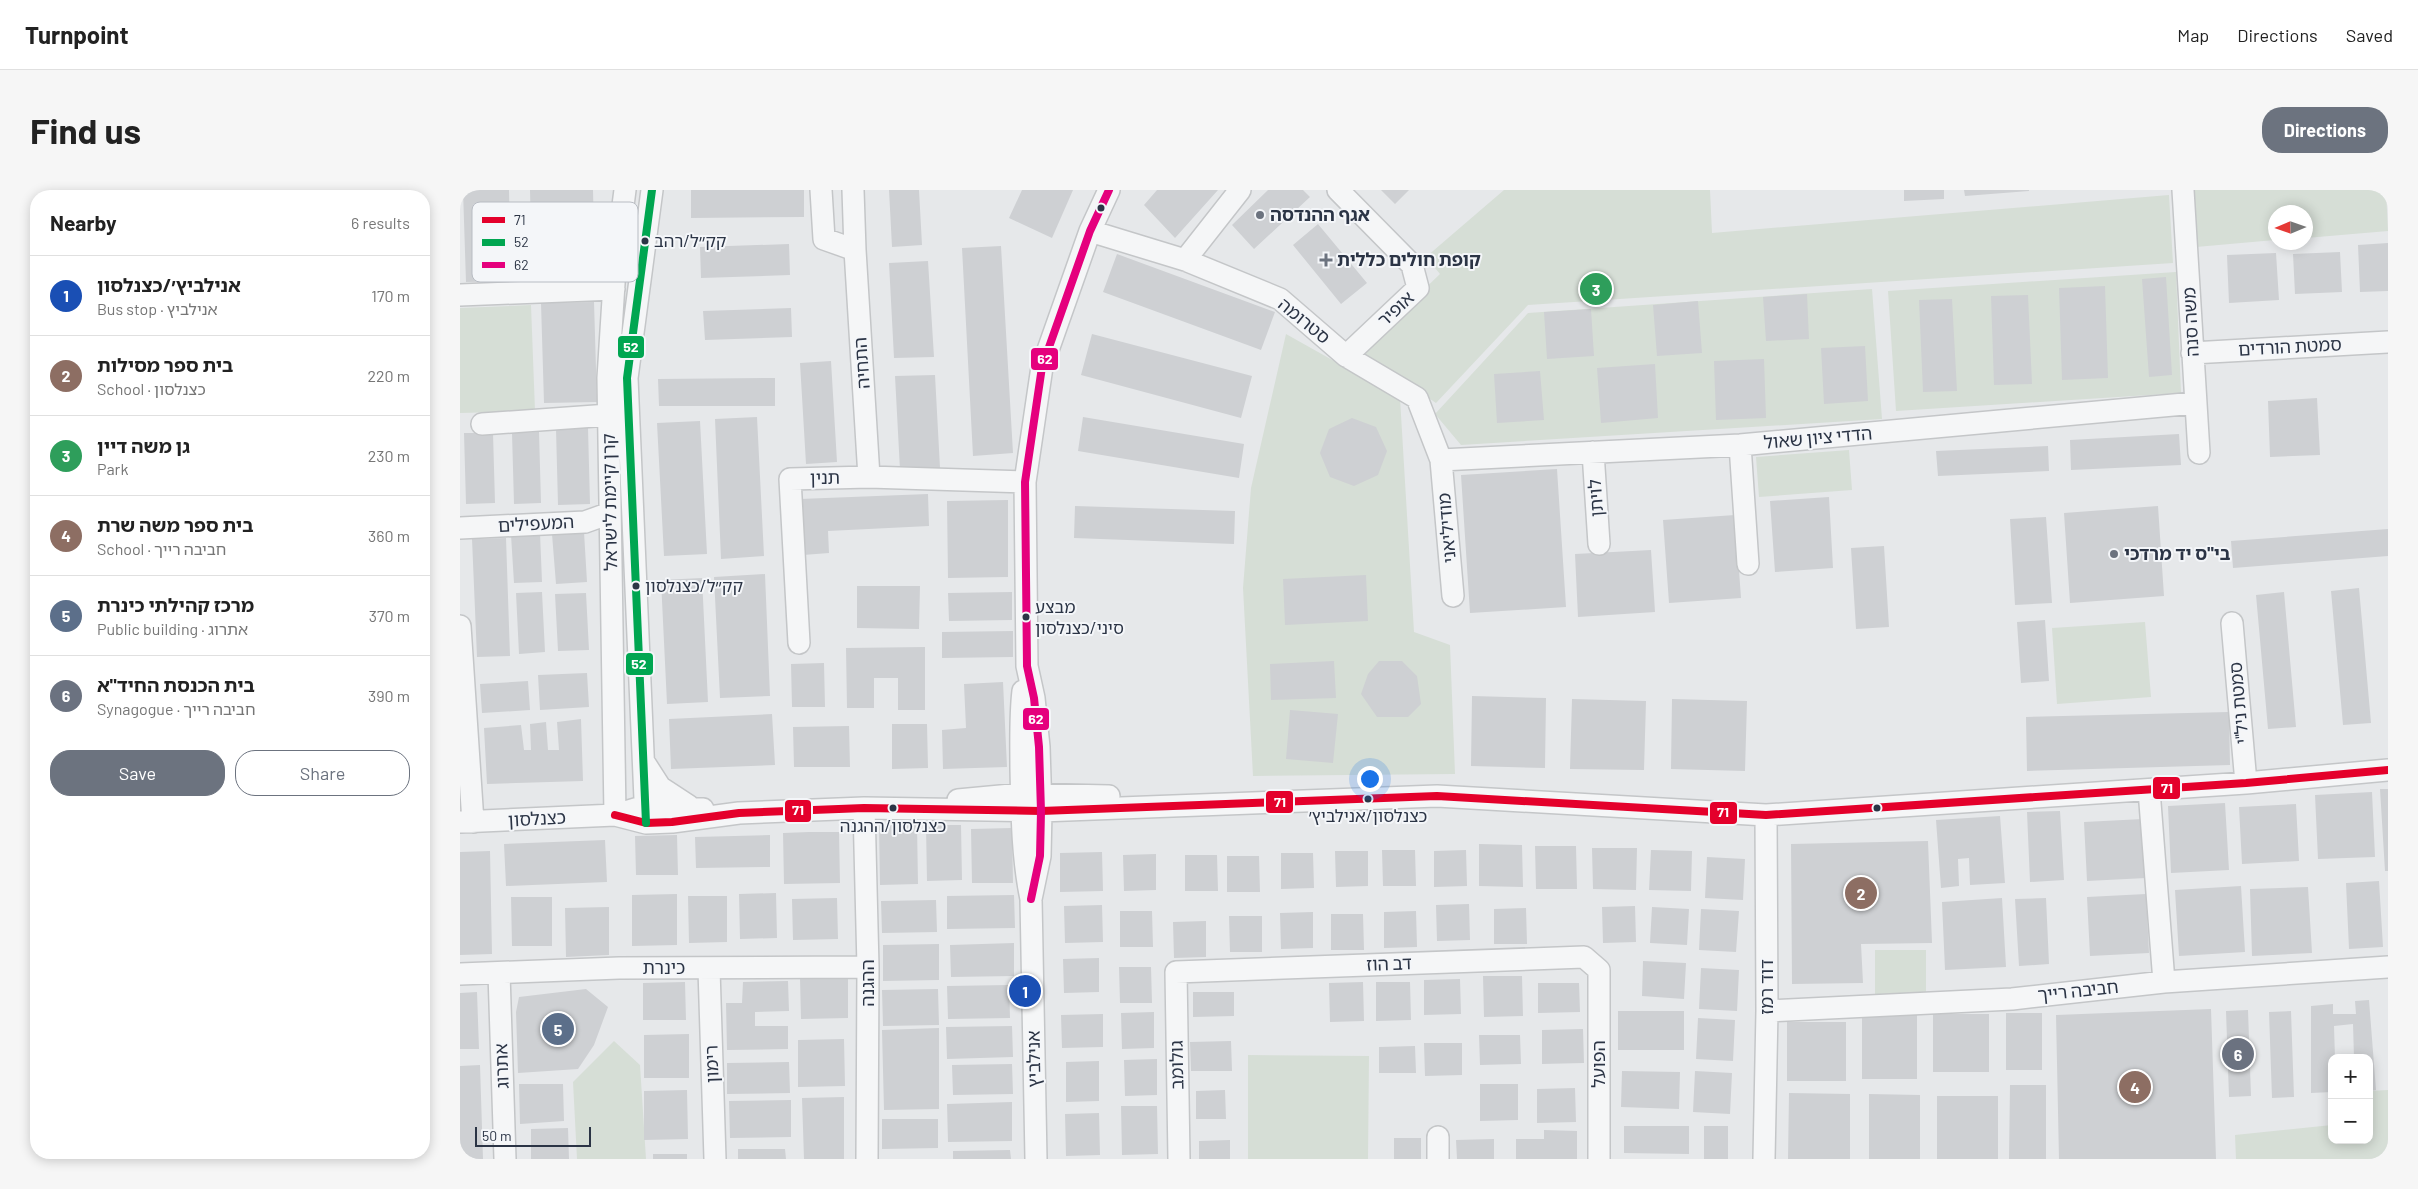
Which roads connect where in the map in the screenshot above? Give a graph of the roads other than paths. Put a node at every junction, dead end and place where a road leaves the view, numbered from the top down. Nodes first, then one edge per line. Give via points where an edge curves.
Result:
1 (652, 190) edge
2 (821, 190) edge
3 (852, 190) edge
4 (1108, 190) edge
5 (1240, 190) edge
6 (1338, 190) edge
7 (2183, 190) edge
8 (1090, 231) junction
9 (855, 250) junction
10 (1185, 260) junction
11 (615, 282) edge
12 (614, 289) junction
13 (460, 295) edge
14 (2388, 342) edge
15 (2192, 353) junction
16 (1346, 356) junction
17 (2195, 403) junction
18 (609, 415) junction
19 (482, 424) dead end
20 (1740, 445) junction
21 (1593, 452) junction
22 (2199, 453) dead end
23 (1441, 460) junction
24 (869, 477) junction
25 (1025, 482) junction
26 (610, 513) junction
27 (460, 528) edge
28 (1599, 544) dead end
29 (1748, 564) dead end
30 (1453, 596) dead end
31 (2232, 623) dead end
32 (460, 626) edge
33 (800, 643) dead end
34 (461, 671) edge
35 (644, 762) junction
36 (2388, 770) edge
37 (2246, 783) junction
38 (2149, 790) junction
39 (1031, 803) junction
40 (694, 808) junction
41 (864, 808) junction
42 (739, 813) junction
43 (645, 814) junction
44 (1766, 814) junction
45 (615, 815) junction
46 (466, 822) edge
47 (868, 967) junction
48 (2388, 967) edge
49 (709, 969) junction
50 (1599, 970) joint
51 (1176, 972) joint
52 (499, 973) junction
53 (460, 974) edge
54 (2164, 982) junction
55 (1767, 1011) junction
56 (1438, 1137) dead end
57 (504, 1159) edge
58 (715, 1159) edge
59 (867, 1159) edge
60 (1036, 1159) edge
61 (1178, 1159) edge
62 (1438, 1159) edge
63 (1599, 1159) edge
64 (1764, 1159) edge

1 - 35 street, קרן קיימת לישראל via 627,378
2 - 9 street via 824,238
3 - 9 street, התחיה
4 - 8 street, אנילביץ
5 - 10 street
6 - 16 street, אופיר via 1412,265 1418,288
7 - 15 street, משה סנה
8 - 10 street, סטרומה
8 - 25 street, אנילביץ via 1042,367
9 - 24 street, התחיה
10 - 16 street, סטרומה via 1280,299
11 - 12 street, קרן קיימת לישראל
12 - 13 street
12 - 18 street, קרן קיימת לישראל
14 - 15 street, סמטת הורדים
15 - 17 street, משה סנה
16 - 23 street, סטרומה via 1417,398
17 - 20 street, הדדי ציון שאול
17 - 22 street, משה סנה
18 - 19 street
18 - 26 street, קרן קיימת לישראל
20 - 21 street, הדדי ציון שאול
20 - 29 street
21 - 23 street, הדדי ציון שאול
21 - 28 street, לויתן
23 - 30 street, מודיליאני
24 - 25 street, תנין
24 - 33 street, תנין via 790,479
25 - 39 street, אנילביץ via 1027,666 1021,718
26 - 27 street, המעפילים via 585,522
26 - 45 street, קרן קיימת לישראל
31 - 37 street, סמטת ניל"י
32 - 34 street
34 - 46 street
35 - 40 street via 660,787
35 - 43 street, קרן קיימת לישראל
36 - 37 street, כצנלסון
37 - 38 street, כצנלסון
38 - 44 street, כצנלסון
38 - 54 street
39 - 41 street, כצנלסון via 990,796 911,808
39 - 44 street, כצנלסון via 1209,804 1438,796
39 - 60 street, אנילביץ via 1025,869 1031,899
40 - 42 street, כצנלסון
40 - 43 street, כצנלסון
41 - 42 street, כצנלסון
41 - 47 street, ההגנה
42 - 43 street, כצנלסון via 672,822
43 - 45 street, כצנלסון
44 - 55 street, דוד רמז
45 - 46 street, כצנלסון
47 - 49 street, כינרת
47 - 59 street, ההגנה
48 - 54 street, חביבה רייך
49 - 52 street, כינרת via 619,968
49 - 58 street, רימון
50 - 51 street, דב הוז via 1584,957
50 - 63 street, הפועל
51 - 61 street, גולומב
52 - 53 street, כינרת
52 - 57 street, אתרוג
54 - 55 street, חביבה רייך via 2012,999
55 - 64 street, דוד רמז
56 - 62 street

